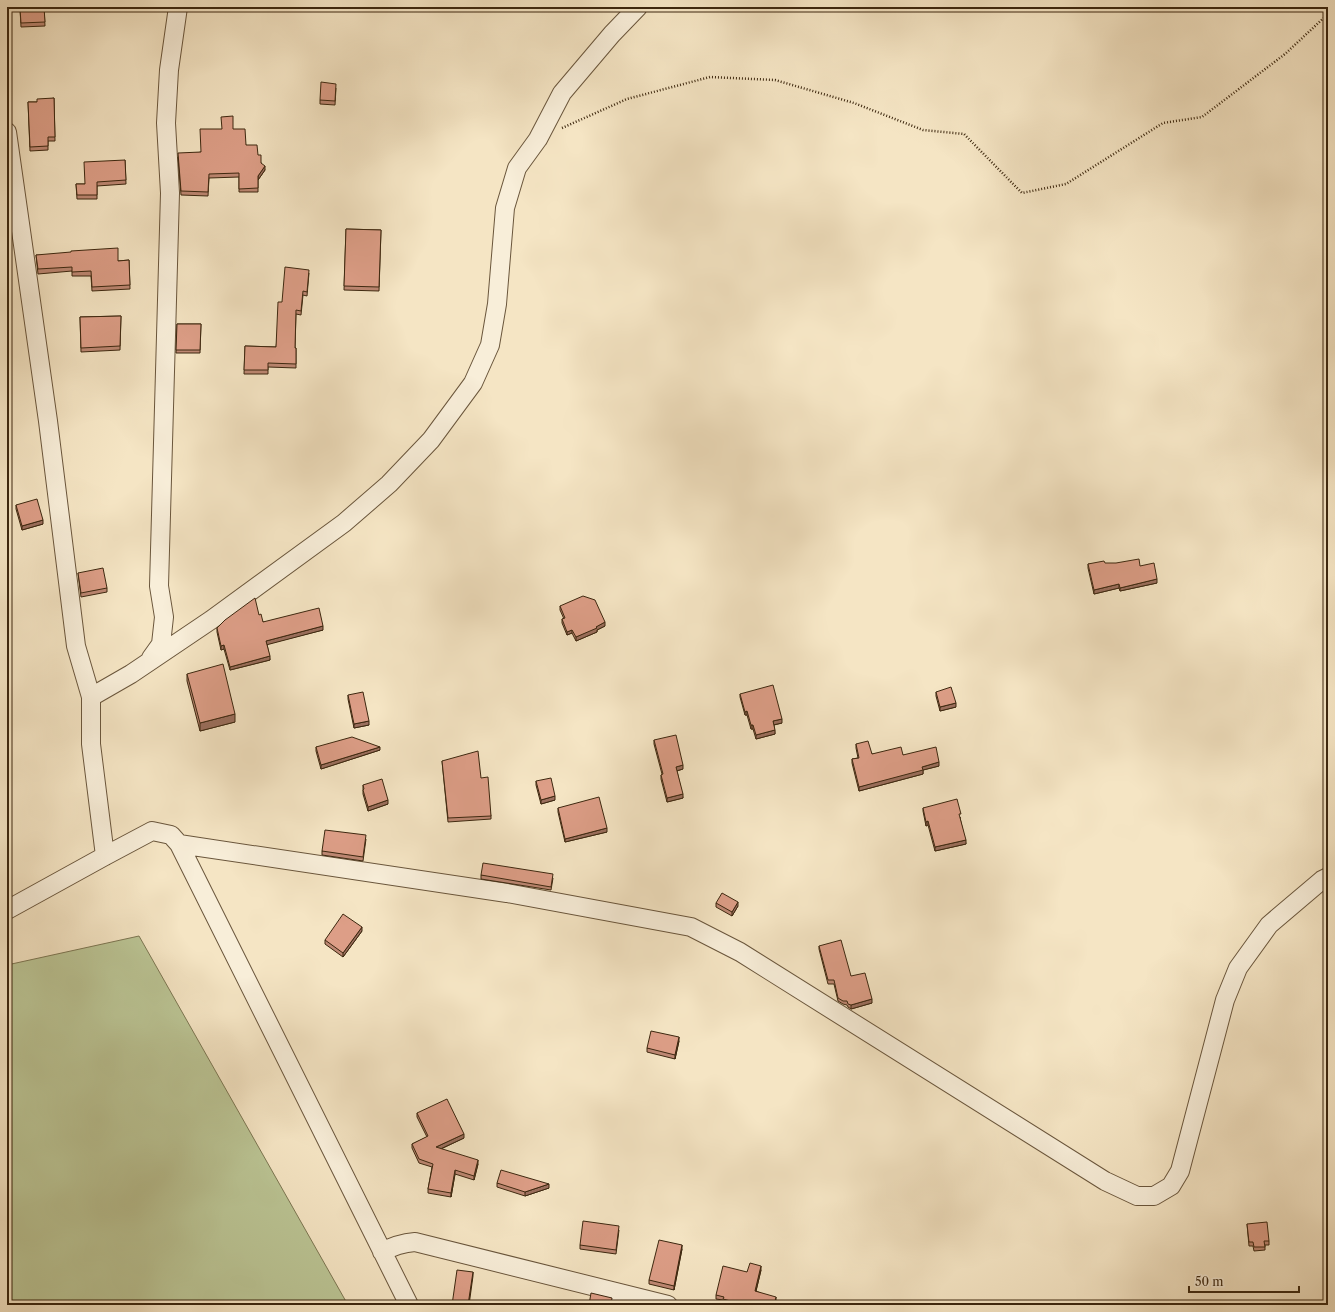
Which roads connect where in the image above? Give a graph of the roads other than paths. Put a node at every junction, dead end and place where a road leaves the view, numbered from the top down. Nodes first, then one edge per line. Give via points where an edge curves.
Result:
1 (178, 7) edge
2 (638, 7) edge
3 (7, 132) edge
4 (148, 662) junction
5 (91, 698) junction
6 (179, 844) junction
7 (104, 856) junction
8 (1328, 877) edge
9 (7, 910) edge
10 (382, 1252) junction
11 (409, 1305) edge
12 (668, 1305) edge

1 - 4 street via 169,70 166,123 170,193 160,580 164,617 161,644
2 - 4 street via 562,93 538,139 517,168 505,208 497,304 490,345 473,383 431,440 389,484 344,523 211,620
3 - 5 street via 48,421 76,646
4 - 5 street
5 - 7 street via 91,744
6 - 7 street via 171,835 152,832
6 - 8 street via 507,893 691,927 740,952 1106,1181 1137,1196 1154,1196 1171,1186 1180,1171 1225,1000 1238,968 1269,925
6 - 10 street
7 - 9 street
10 - 11 street
10 - 12 street via 405,1242 415,1242

